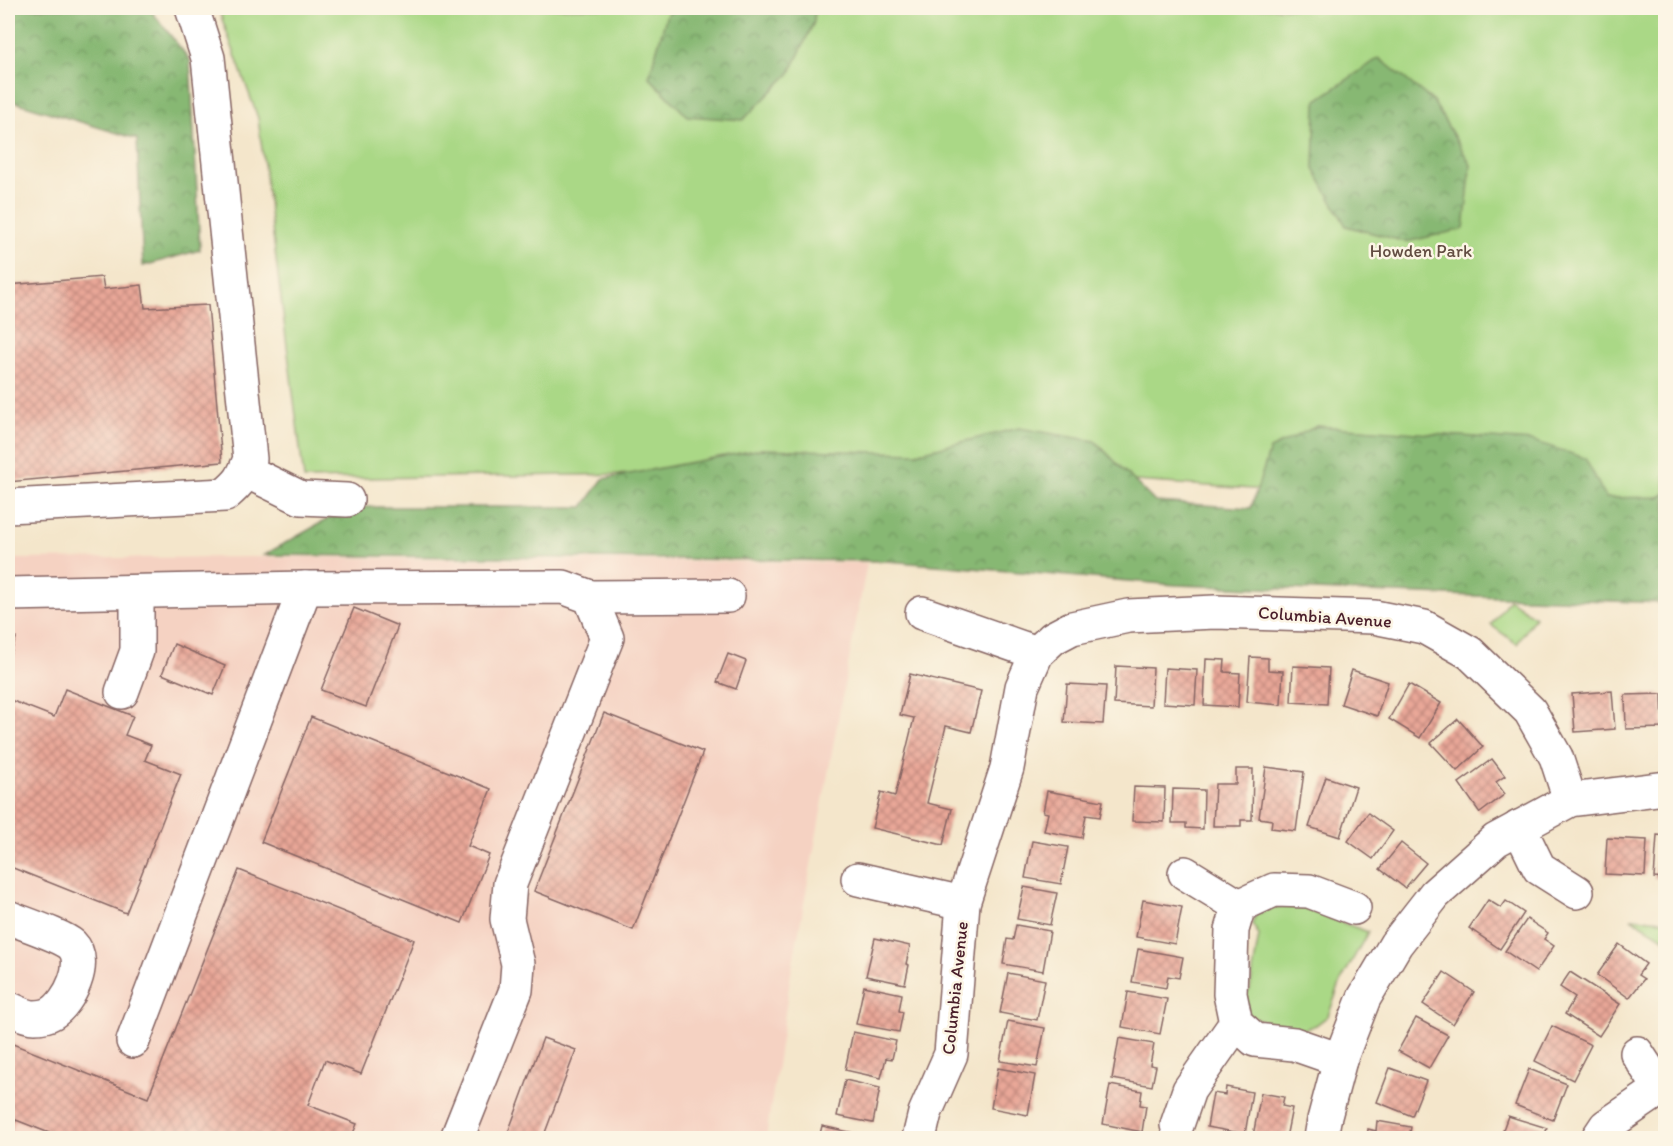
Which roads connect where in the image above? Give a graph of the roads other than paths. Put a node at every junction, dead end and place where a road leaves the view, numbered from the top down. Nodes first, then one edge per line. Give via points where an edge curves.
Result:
1 (192, 8) edge
2 (246, 471) junction
3 (347, 500) dead end
4 (8, 506) edge
5 (305, 588) junction
6 (137, 592) junction
7 (8, 594) edge
8 (728, 596) dead end
9 (590, 597) junction
10 (922, 613) dead end
11 (1037, 653) junction
12 (122, 692) dead end
13 (1665, 788) edge
14 (1570, 800) junction
15 (1520, 827) junction
16 (1185, 873) dead end
17 (858, 879) dead end
18 (1577, 892) dead end
19 (963, 903) junction
20 (1239, 906) junction
21 (1354, 908) dead end
22 (8, 917) edge
23 (8, 1008) edge
24 (1236, 1023) junction
25 (133, 1041) dead end
26 (1636, 1053) dead end
27 (1340, 1060) junction
28 (1663, 1086) edge
29 (1177, 1125) dead end
30 (1602, 1132) edge
31 (456, 1138) edge
32 (919, 1138) edge
33 (1321, 1138) edge

1 - 2 street via 208,58 250,459
2 - 3 street via 301,498
2 - 4 street via 225,495
5 - 6 street
5 - 9 street via 563,587
5 - 25 street
6 - 7 street
6 - 12 street via 137,651
8 - 9 street
9 - 31 street via 607,638 510,884 507,918 518,964 516,990
10 - 11 street
11 - 14 street, Columbia Avenue via 1072,627 1128,616 1215,612 1303,614 1374,617 1424,627 1470,653 1530,711 1557,757
11 - 19 street, Columbia Avenue via 1022,687 1007,768
13 - 14 street
14 - 15 street
15 - 18 street via 1539,868
15 - 27 street via 1496,840 1428,902 1396,944 1364,998
16 - 20 street
17 - 19 street, Columbia Avenue
19 - 32 street, Columbia Avenue via 951,1054 925,1113
20 - 21 street via 1274,890 1308,891
20 - 24 street via 1232,930 1230,994
22 - 23 street via 72,945 78,956 78,975 64,1003 50,1014 32,1018
24 - 27 street via 1255,1040 1294,1044
24 - 29 street via 1189,1090
26 - 28 street
27 - 33 street
28 - 30 street

